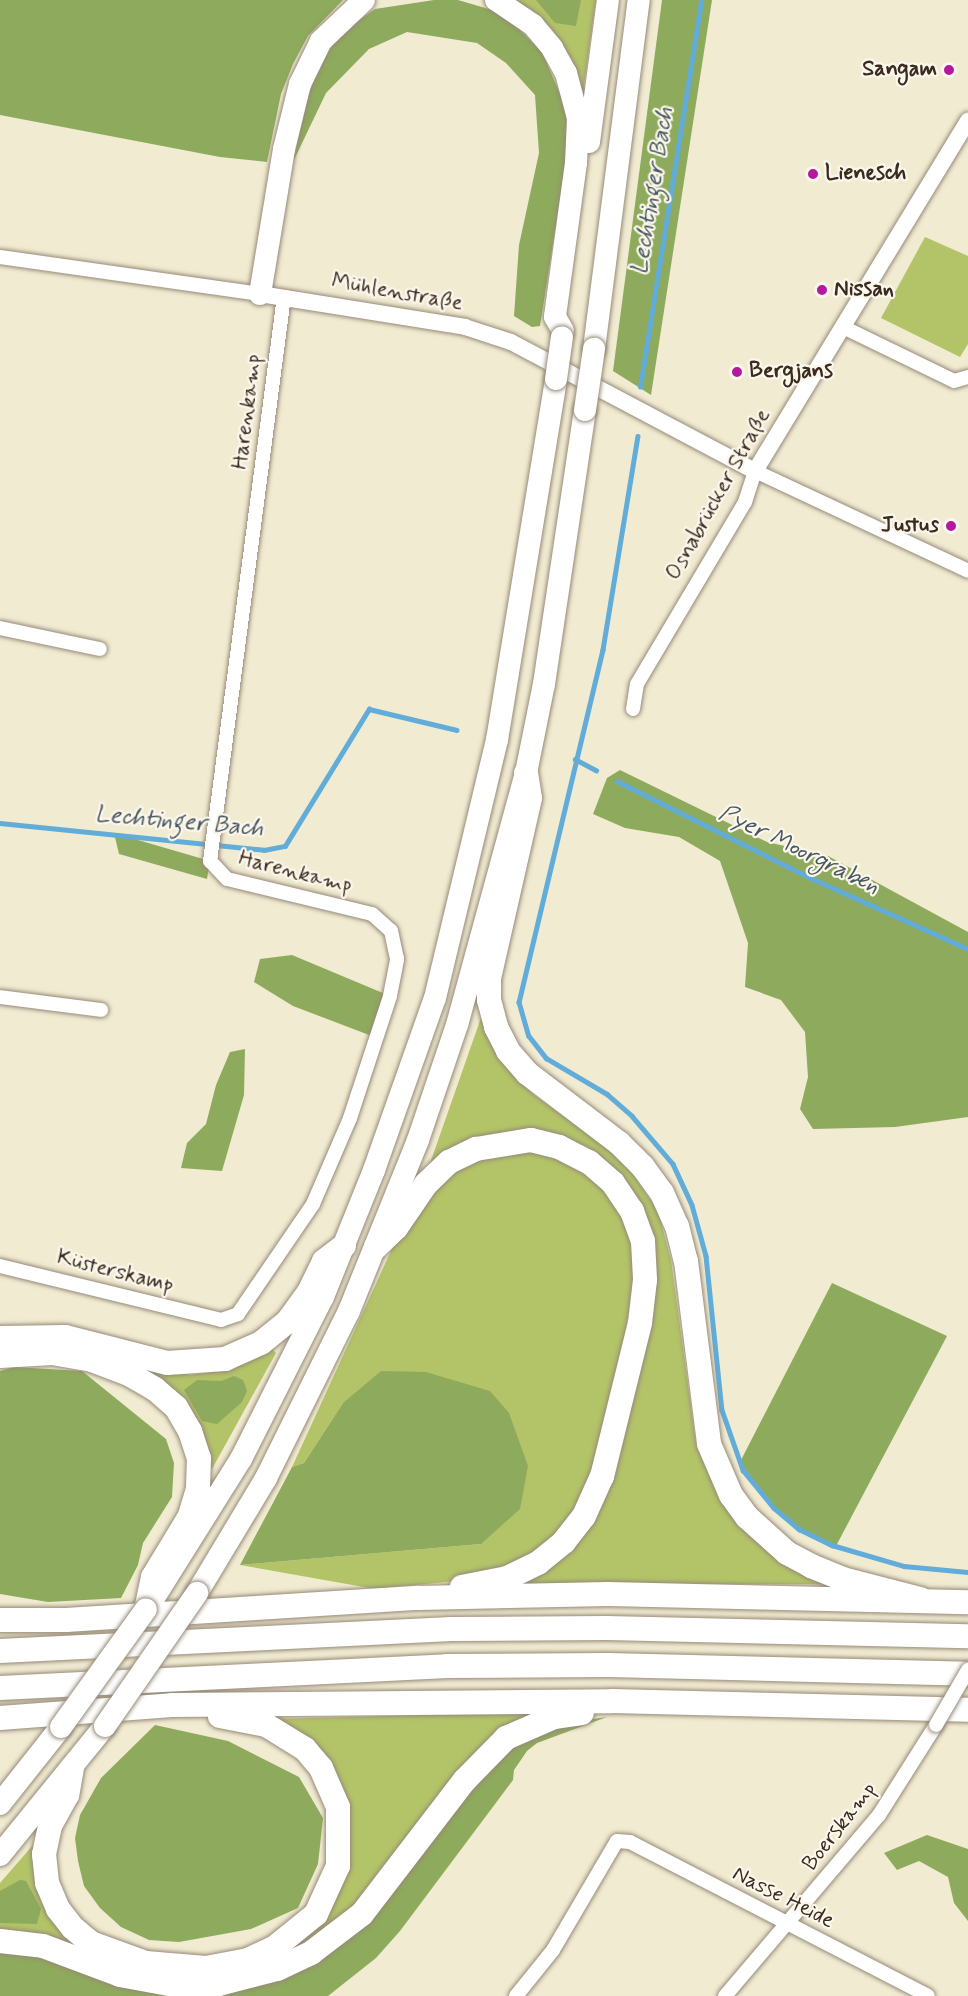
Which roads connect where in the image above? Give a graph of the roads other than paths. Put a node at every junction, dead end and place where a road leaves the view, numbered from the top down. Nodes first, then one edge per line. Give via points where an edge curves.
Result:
1 (364, 0) edge
2 (496, 0) edge
3 (608, 0) edge
4 (639, 0) edge
5 (968, 121) edge
6 (0, 257) edge
7 (260, 294) junction
8 (284, 297) junction
9 (843, 327) junction
10 (562, 334) junction
11 (968, 377) edge
12 (755, 471) junction
13 (968, 571) edge
14 (0, 628) edge
15 (100, 649) dead end
16 (633, 709) dead end
17 (526, 772) junction
18 (0, 997) edge
19 (101, 1010) dead end
20 (344, 1246) junction
21 (376, 1247) junction
22 (0, 1266) edge
23 (221, 1320) joint
24 (0, 1338) edge
25 (0, 1356) edge
26 (417, 1598) junction
27 (920, 1599) junction
28 (968, 1602) edge
29 (151, 1603) junction
30 (0, 1607) edge
31 (0, 1620) edge
32 (66, 1620) junction
33 (968, 1636) edge
34 (0, 1651) edge
35 (968, 1672) edge
36 (0, 1688) edge
37 (612, 1701) junction
38 (172, 1705) junction
39 (968, 1710) edge
40 (0, 1718) edge
41 (72, 1768) junction
42 (0, 1804) edge
43 (0, 1855) edge
44 (788, 1925) junction
45 (0, 1941) edge
46 (516, 1996) edge
47 (725, 1996) edge
48 (928, 1996) edge

1 - 7 highway via 321,41 300,84 284,149
2 - 10 highway via 533,25 552,48 566,73 578,118 576,163 555,317
3 - 10 highway
4 - 17 highway, bridge via 594,349 544,684
5 - 9 street, Osnabrücker Straße
6 - 7 street, Mühlenstraße
7 - 8 street, Mühlenstraße
8 - 12 street, Mühlenstraße via 465,327 511,342
8 - 23 street, Harenkamp via 210,861 227,879 372,914 391,931 397,959 387,1006 350,1118 313,1204 238,1314
9 - 11 street via 954,381
9 - 12 street, Osnabrücker Straße
10 - 20 highway, bridge via 497,740 452,941
12 - 13 street
12 - 16 street, Osnabrücker Straße via 745,502 637,684
14 - 15 street
17 - 21 highway via 457,1025
17 - 27 highway via 530,798 489,978 489,1000 496,1027 508,1051 527,1073 619,1143 662,1193 677,1226 686,1261 709,1444 731,1495 747,1517 780,1547 811,1566 843,1579
18 - 19 street
20 - 24 highway via 324,1261 309,1292 288,1321 261,1343 225,1359 167,1363 65,1337
20 - 29 highway via 323,1297 241,1459
21 - 26 highway via 396,1228 426,1184 449,1162 476,1149 531,1140 560,1147 589,1162 614,1183 632,1211 643,1241 645,1280 640,1323 602,1476 584,1516 564,1542 538,1563 507,1578
21 - 41 highway, bridge via 314,1386 261,1486 197,1593
22 - 23 street, Küsterskamp
25 - 29 highway via 52,1353 92,1360 129,1374 176,1407 200,1458 198,1489 190,1516 153,1577
26 - 27 highway via 608,1594
26 - 32 highway
27 - 28 highway
29 - 42 highway, bridge
30 - 32 highway via 44,1610
31 - 32 highway
33 - 34 highway via 608,1628 451,1629
35 - 36 highway via 447,1666
35 - 44 street, Boerskamp, bridge via 879,1815
37 - 38 highway
37 - 39 highway
37 - 45 highway via 594,1711 531,1724 506,1738 465,1780 362,1914 311,1953 277,1969 227,1983 185,1987 120,1975 43,1946
38 - 40 highway
38 - 41 highway via 189,1713 242,1718 285,1735 305,1749 331,1786 341,1836 338,1866 316,1914 274,1948 248,1960 206,1968 175,1968 116,1955 73,1928 58,1909 47,1883 44,1854 50,1826 67,1795
41 - 43 highway
44 - 46 street, Nasse Heide via 630,1842 617,1841 553,1950
44 - 47 street, Boerskamp
44 - 48 street, Nasse Heide

